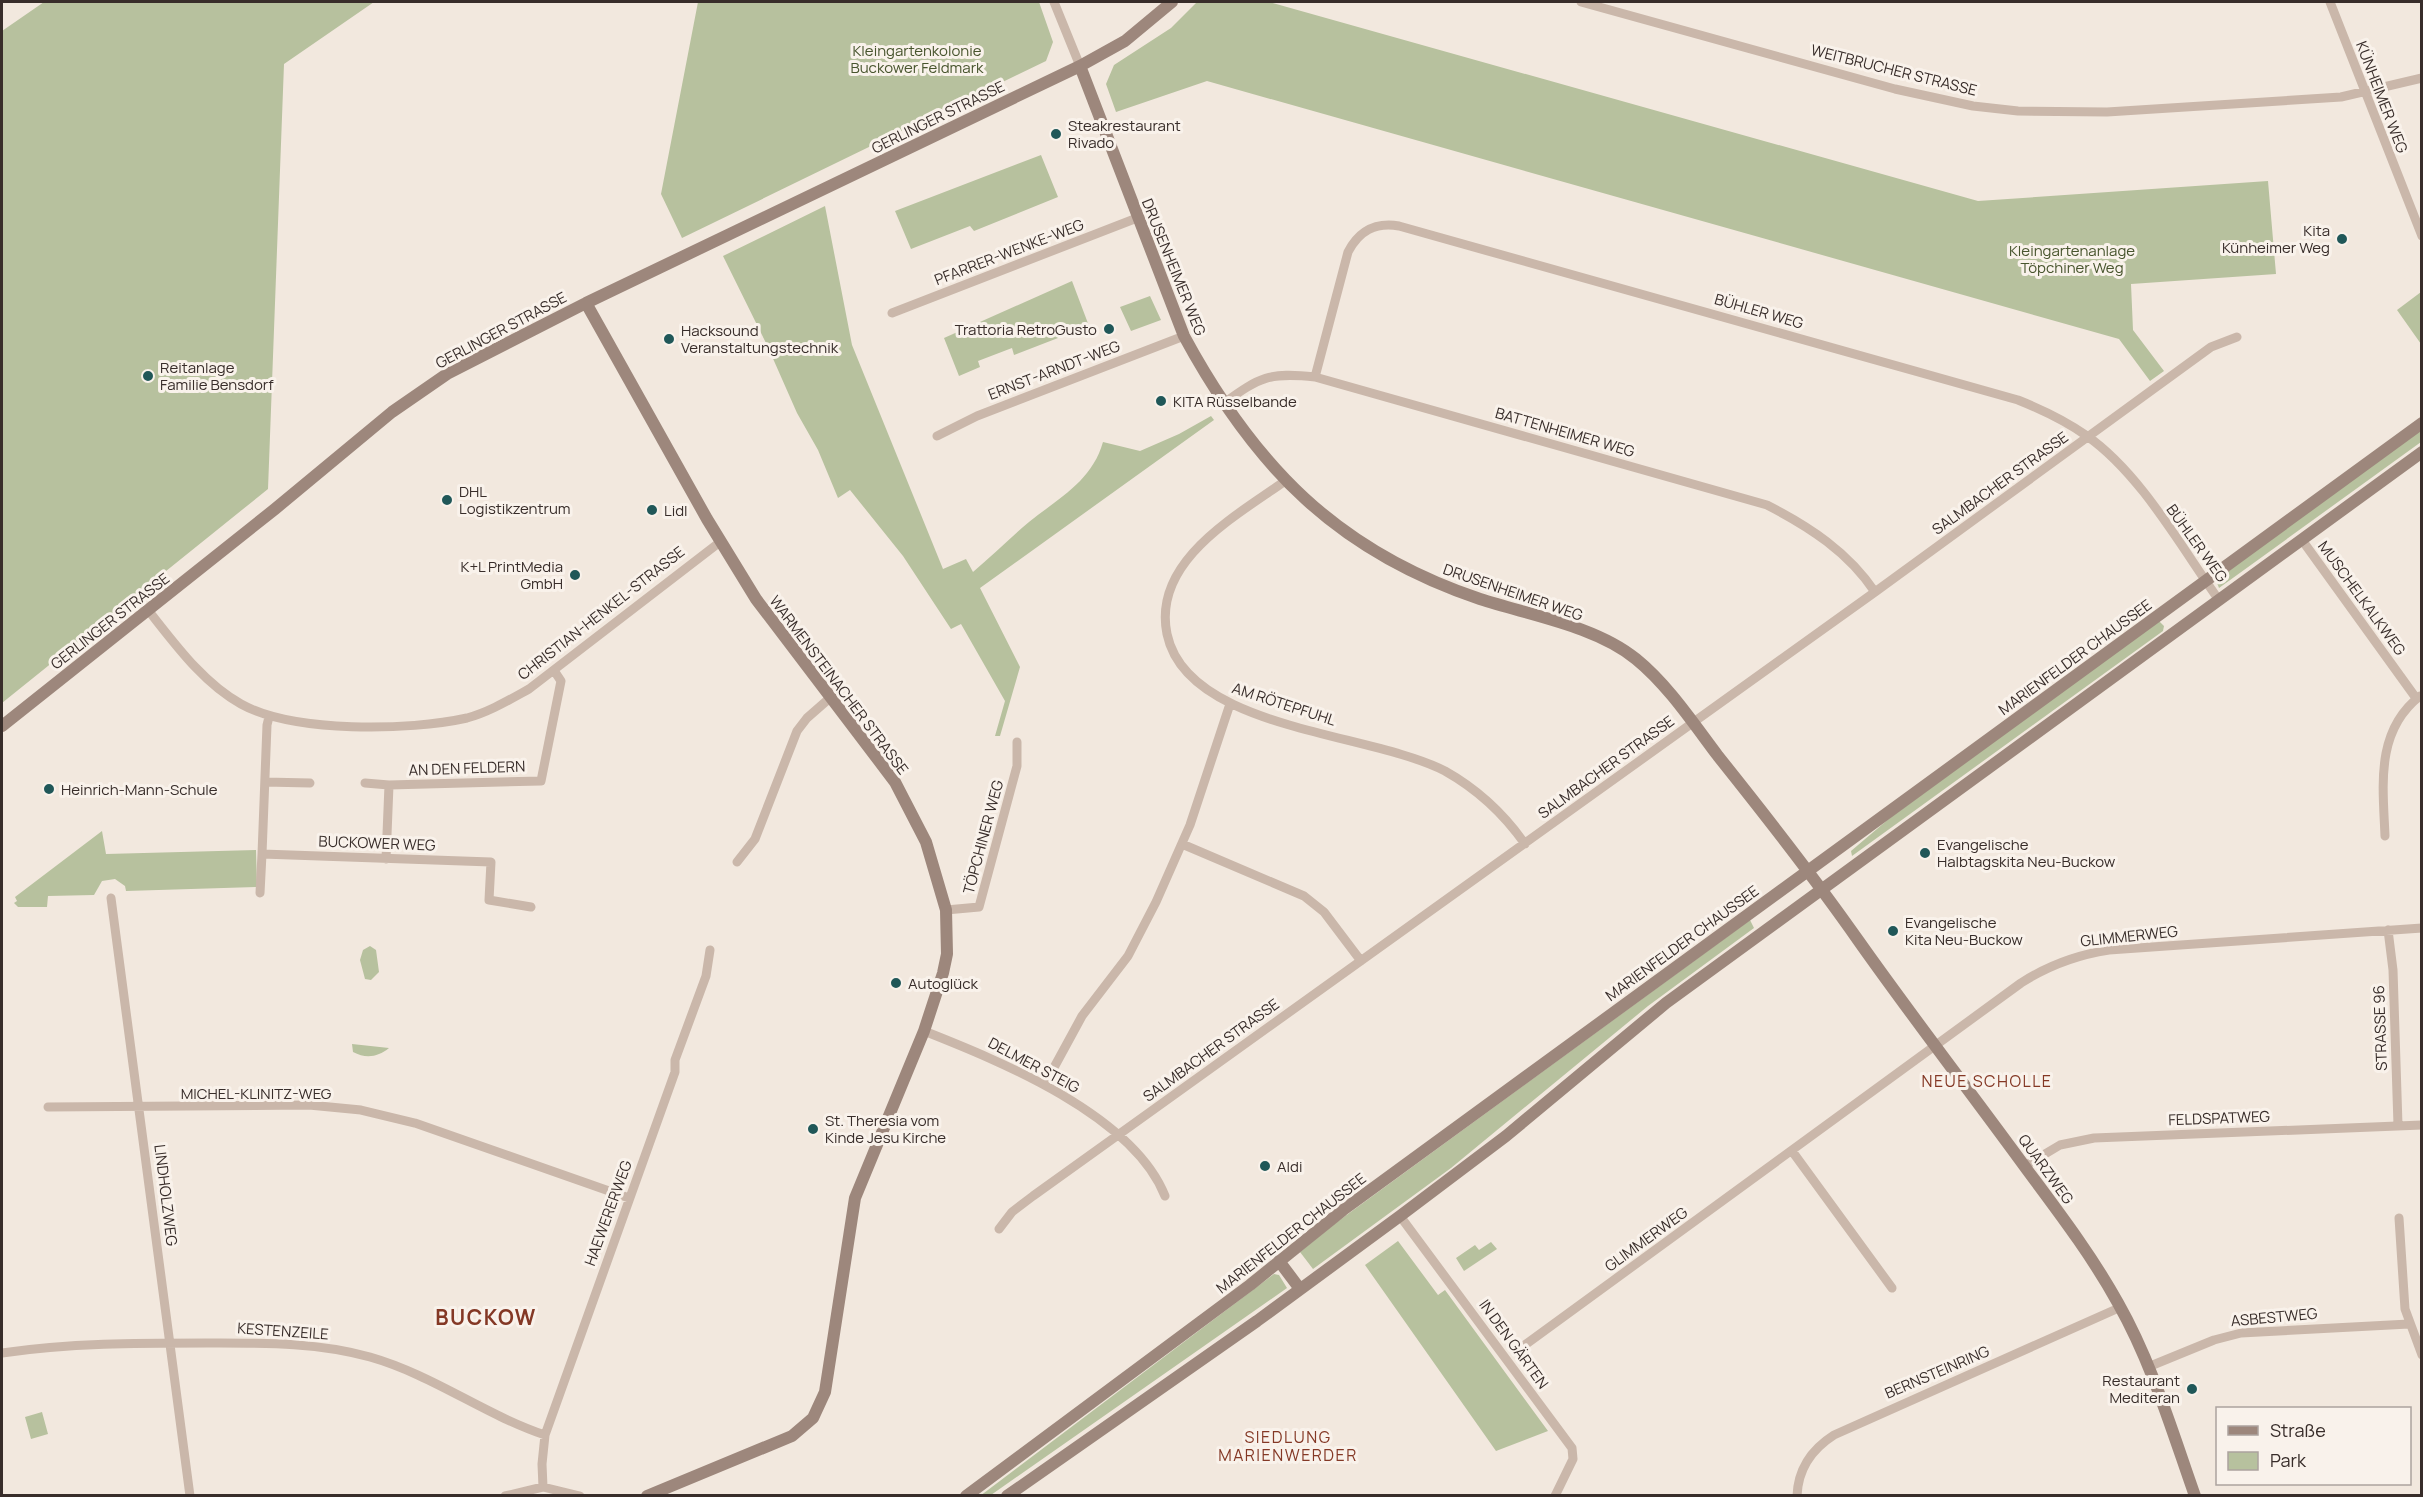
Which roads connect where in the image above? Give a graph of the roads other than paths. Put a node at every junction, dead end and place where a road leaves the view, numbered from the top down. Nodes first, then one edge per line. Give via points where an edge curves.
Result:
1 (1054, 2) edge
2 (1172, 2) edge
3 (1581, 2) edge
4 (2330, 2) edge
5 (1080, 66) junction
6 (2421, 78) edge
7 (2364, 92) junction
8 (1137, 218) junction
9 (2421, 236) edge
10 (586, 303) junction
11 (892, 313) dead end
12 (1184, 336) junction
13 (2236, 337) dead end
14 (1315, 377) junction
15 (1224, 403) junction
16 (2421, 423) edge
17 (937, 436) dead end
18 (2088, 436) junction
19 (2421, 453) edge
20 (1285, 481) junction
21 (2302, 540) junction
22 (720, 542) junction
23 (2205, 580) junction
24 (1875, 592) junction
25 (2219, 600) junction
26 (148, 610) junction
27 (555, 672) junction
28 (2419, 696) edge
29 (831, 698) junction
30 (1230, 704) junction
31 (269, 717) junction
32 (1692, 723) junction
33 (2, 726) edge
34 (1017, 742) dead end
35 (265, 782) junction
36 (310, 783) dead end
37 (365, 783) dead end
38 (389, 785) junction
39 (2385, 836) dead end
40 (1182, 844) junction
41 (1525, 844) junction
42 (262, 854) junction
43 (386, 859) junction
44 (737, 862) dead end
45 (1808, 870) junction
46 (1822, 889) junction
47 (260, 893) dead end
48 (111, 898) dead end
49 (531, 907) dead end
50 (946, 910) junction
51 (2421, 928) edge
52 (2388, 930) junction
53 (710, 950) dead end
54 (1361, 961) junction
55 (924, 1031) junction
56 (1937, 1047) junction
57 (1044, 1084) junction
58 (48, 1107) dead end
59 (139, 1108) junction
60 (2398, 1125) junction
61 (2421, 1125) edge
62 (1118, 1136) junction
63 (1792, 1151) junction
64 (2025, 1166) junction
65 (1165, 1196) dead end
66 (629, 1198) junction
67 (1400, 1216) junction
68 (2399, 1218) dead end
69 (999, 1229) dead end
70 (1279, 1261) junction
71 (1892, 1288) dead end
72 (1300, 1289) junction
73 (2121, 1307) junction
74 (2409, 1324) junction
75 (170, 1343) junction
76 (1518, 1350) dead end
77 (2, 1353) edge
78 (2421, 1355) edge
79 (2148, 1367) junction
80 (545, 1435) junction
81 (543, 1487) junction
82 (2192, 1495) edge
83 (190, 1496) edge
84 (505, 1496) edge
85 (580, 1496) edge
86 (647, 1496) edge
87 (966, 1496) edge
88 (1007, 1496) edge
89 (1555, 1496) edge
90 (1797, 1496) edge

1 - 5 street, DRUSENHEIMER WEG
2 - 5 street via 1125,41
3 - 7 street, WEITBRUCHER STRASSE via 1895,89 1984,107 2107,112 2341,97
4 - 7 street, KÜNHEIMER WEG
5 - 8 street, DRUSENHEIMER WEG
5 - 10 street, GERLINGER STRASSE
6 - 7 street, WEITBRUCHER STRASSE
7 - 9 street, KÜNHEIMER WEG
8 - 11 street, PFARRER-WENKE-WEG
8 - 12 street, DRUSENHEIMER WEG
10 - 22 street, WARMENSTEINACHER STRASSE
10 - 26 street, GERLINGER STRASSE via 447,374 392,412
12 - 15 street, DRUSENHEIMER WEG
12 - 17 street, ERNST-ARNDT-WEG via 976,416
13 - 18 street, SALMBACHER STRASSE via 2211,347
14 - 15 street, BATTENHEIMER WEG via 1272,375 1255,381
14 - 18 street, BÜHLER WEG via 1354,239 1365,230 1388,224 2018,400 2052,414
14 - 24 street, BATTENHEIMER WEG via 1767,506 1830,543
15 - 20 street, DRUSENHEIMER WEG
16 - 23 street, MARIENFELDER CHAUSSEE
18 - 23 street, BÜHLER WEG via 2135,482
18 - 24 street, SALMBACHER STRASSE
19 - 21 street
20 - 30 street, AM RÖTEPFUHL via 1195,551 1175,580 1167,602 1167,632 1177,660 1198,684
20 - 32 street, DRUSENHEIMER WEG via 1323,515 1392,561 1466,594 1616,645 1655,677
21 - 25 street
21 - 28 street, MUSCHELKALKWEG
22 - 27 street, CHRISTIAN-HENKEL-STRASSE
22 - 29 street, WARMENSTEINACHER STRASSE via 786,641
23 - 25 street, BÜHLER WEG
23 - 45 street, MARIENFELDER CHAUSSEE
24 - 32 street, SALMBACHER STRASSE
25 - 46 street
26 - 31 street, CHRISTIAN-HENKEL-STRASSE via 187,658 220,689
26 - 33 street, GERLINGER STRASSE
27 - 31 street, CHRISTIAN-HENKEL-STRASSE via 498,706 458,719 373,726 319,725
27 - 38 street, AN DEN FELDERN via 561,681 541,781
28 - 39 street via 2396,723 2386,747 2382,773
29 - 44 street via 797,731 755,839
29 - 50 street, WARMENSTEINACHER STRASSE via 875,753 914,816 936,870
30 - 40 street
30 - 41 street, AM RÖTEPFUHL via 1444,771 1496,809
31 - 35 street
32 - 41 street, SALMBACHER STRASSE
32 - 45 street, DRUSENHEIMER WEG
34 - 50 street, TÖPCHINER WEG via 1017,766 979,907
35 - 36 street
35 - 42 street
37 - 38 street, AN DEN FELDERN
38 - 43 street, AN DEN FELDERN
40 - 54 street via 1304,896 1324,912
40 - 57 street via 1133,947 1082,1016
41 - 54 street, SALMBACHER STRASSE
42 - 43 street, BUCKOWER WEG
42 - 47 street
43 - 49 street, BUCKOWER WEG via 493,858 489,900
45 - 46 street, DRUSENHEIMER WEG
45 - 70 street, MARIENFELDER CHAUSSEE
46 - 56 street, QUARZWEG
46 - 67 street via 1666,1003 1506,1136
48 - 59 street, LINDHOLZWEG
50 - 55 street, WARMENSTEINACHER STRASSE via 947,954
51 - 52 street, GLIMMERWEG
52 - 56 street, GLIMMERWEG via 2109,950 2074,956 2041,970
52 - 60 street, STRASSE 96
53 - 66 street, HAEWERERWEG via 705,976 675,1060 675,1072
54 - 62 street, SALMBACHER STRASSE
55 - 57 street, DELMER STEIG via 993,1058
55 - 86 street, WARMENSTEINACHER STRASSE via 855,1198 829,1375 818,1411 792,1436
56 - 63 street, GLIMMERWEG
56 - 64 street, QUARZWEG
57 - 62 street, DELMER STEIG
58 - 59 street, MICHEL-KLINITZ-WEG
59 - 66 street, MICHEL-KLINITZ-WEG via 309,1105 361,1110 415,1123
59 - 75 street, LINDHOLZWEG
60 - 61 street, FELDSPATWEG
60 - 64 street, FELDSPATWEG via 2094,1137 2060,1145
62 - 65 street, DELMER STEIG via 1153,1170
62 - 69 street, SALMBACHER STRASSE via 1012,1212
63 - 71 street
63 - 76 street, GLIMMERWEG
64 - 73 street, QUARZWEG
66 - 80 street, HAEWERERWEG
67 - 72 street
67 - 89 street, IN DEN GÄRTEN via 1572,1448 1573,1459
68 - 74 street via 2402,1286
70 - 72 street
70 - 87 street, MARIENFELDER CHAUSSEE
72 - 88 street
73 - 79 street, QUARZWEG
73 - 90 street, BERNSTEINRING via 1834,1435 1807,1459
74 - 78 street
74 - 79 street, ASBESTWEG via 2241,1333
75 - 77 street, KESTENZEILE via 55,1346
75 - 80 street, KESTENZEILE via 316,1346 369,1357 433,1381
75 - 83 street, LINDHOLZWEG
79 - 82 street, QUARZWEG
80 - 81 street, HAEWERERWEG
81 - 84 street
81 - 85 street

